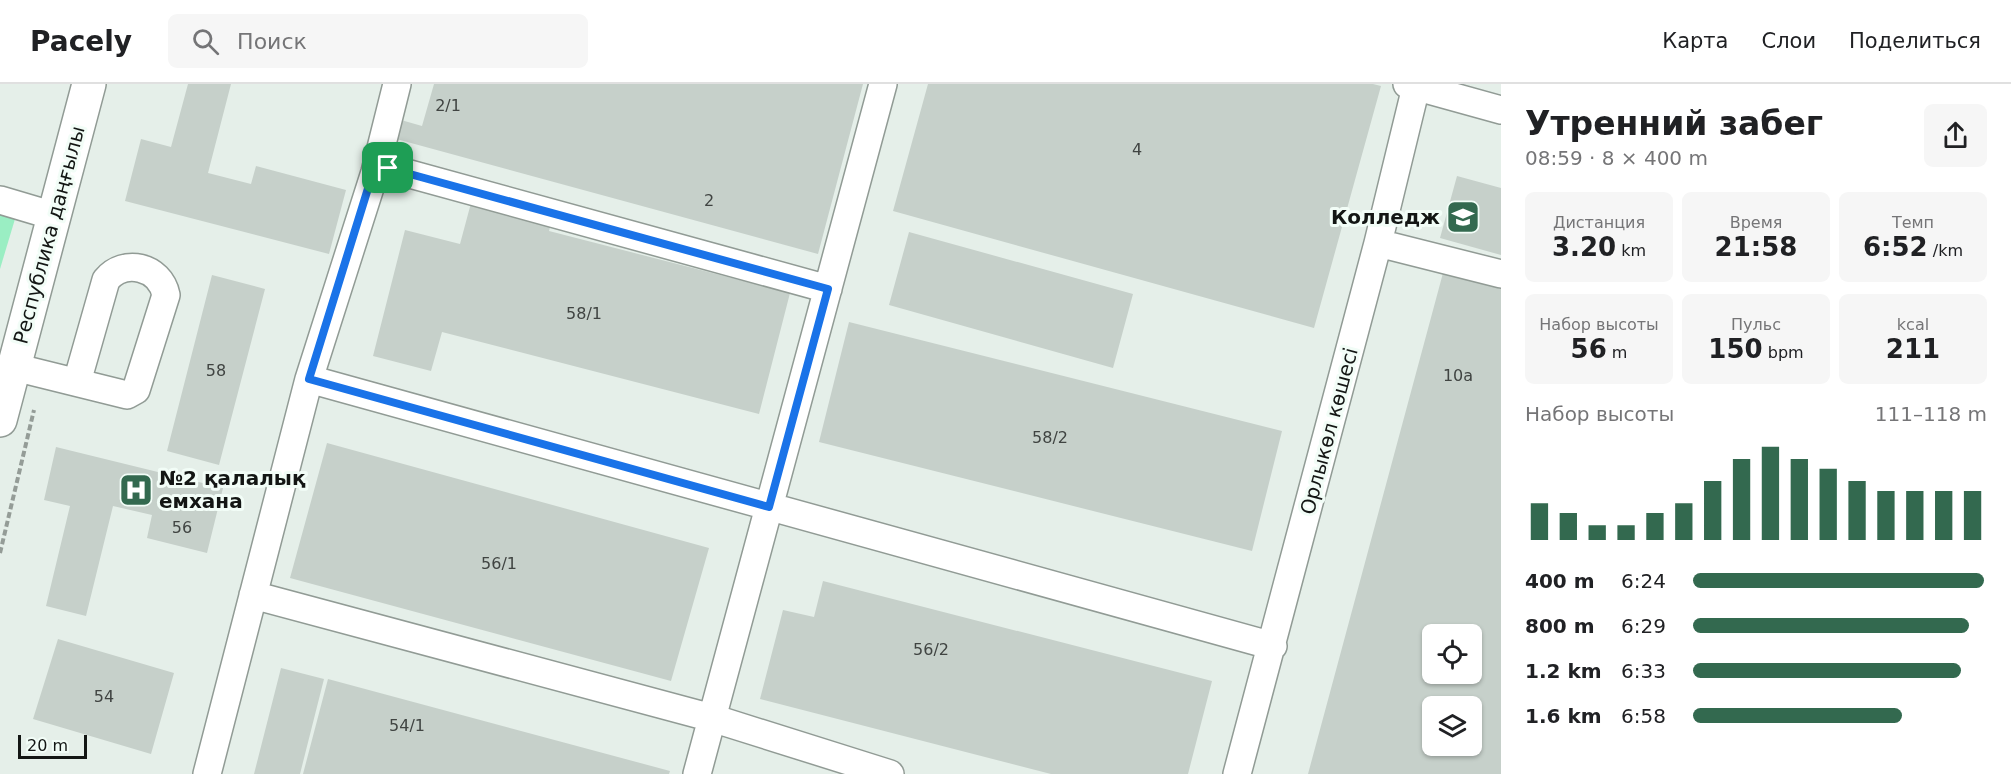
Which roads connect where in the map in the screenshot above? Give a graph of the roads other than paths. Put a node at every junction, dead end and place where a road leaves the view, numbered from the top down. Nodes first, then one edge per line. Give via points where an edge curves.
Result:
1 (89, 84) edge
2 (397, 84) edge
3 (883, 84) edge
4 (1412, 85) edge
5 (1501, 110) edge
6 (375, 171) junction
7 (0, 200) edge
8 (54, 216) junction
9 (1378, 243) junction
10 (1501, 274) edge
11 (828, 289) junction
12 (14, 367) junction
13 (309, 379) junction
14 (77, 382) junction
15 (1, 410) edge
16 (769, 507) junction
17 (253, 595) junction
18 (1273, 646) junction
19 (712, 718) junction
20 (207, 774) edge
21 (697, 774) edge
22 (890, 774) edge
23 (1237, 774) edge

1 - 8 main road, Республика даңғылы
2 - 6 street
3 - 11 street
4 - 5 street
4 - 9 street, Орлыкөл көшесі
6 - 11 street via 388,168
6 - 13 street
7 - 8 street
8 - 12 main road, Республика даңғылы
9 - 10 street
9 - 18 street, Орлыкөл көшесі
11 - 16 street
12 - 14 street
12 - 15 main road, Республика даңғылы
13 - 16 street
13 - 17 street
14 - 14 street via 127,394 136,390 166,295 164,284 156,275 131,266 113,271 106,280
16 - 18 street
16 - 19 street
17 - 19 street
17 - 20 street
18 - 23 street, Орлыкөл көшесі
19 - 21 street
19 - 22 street

